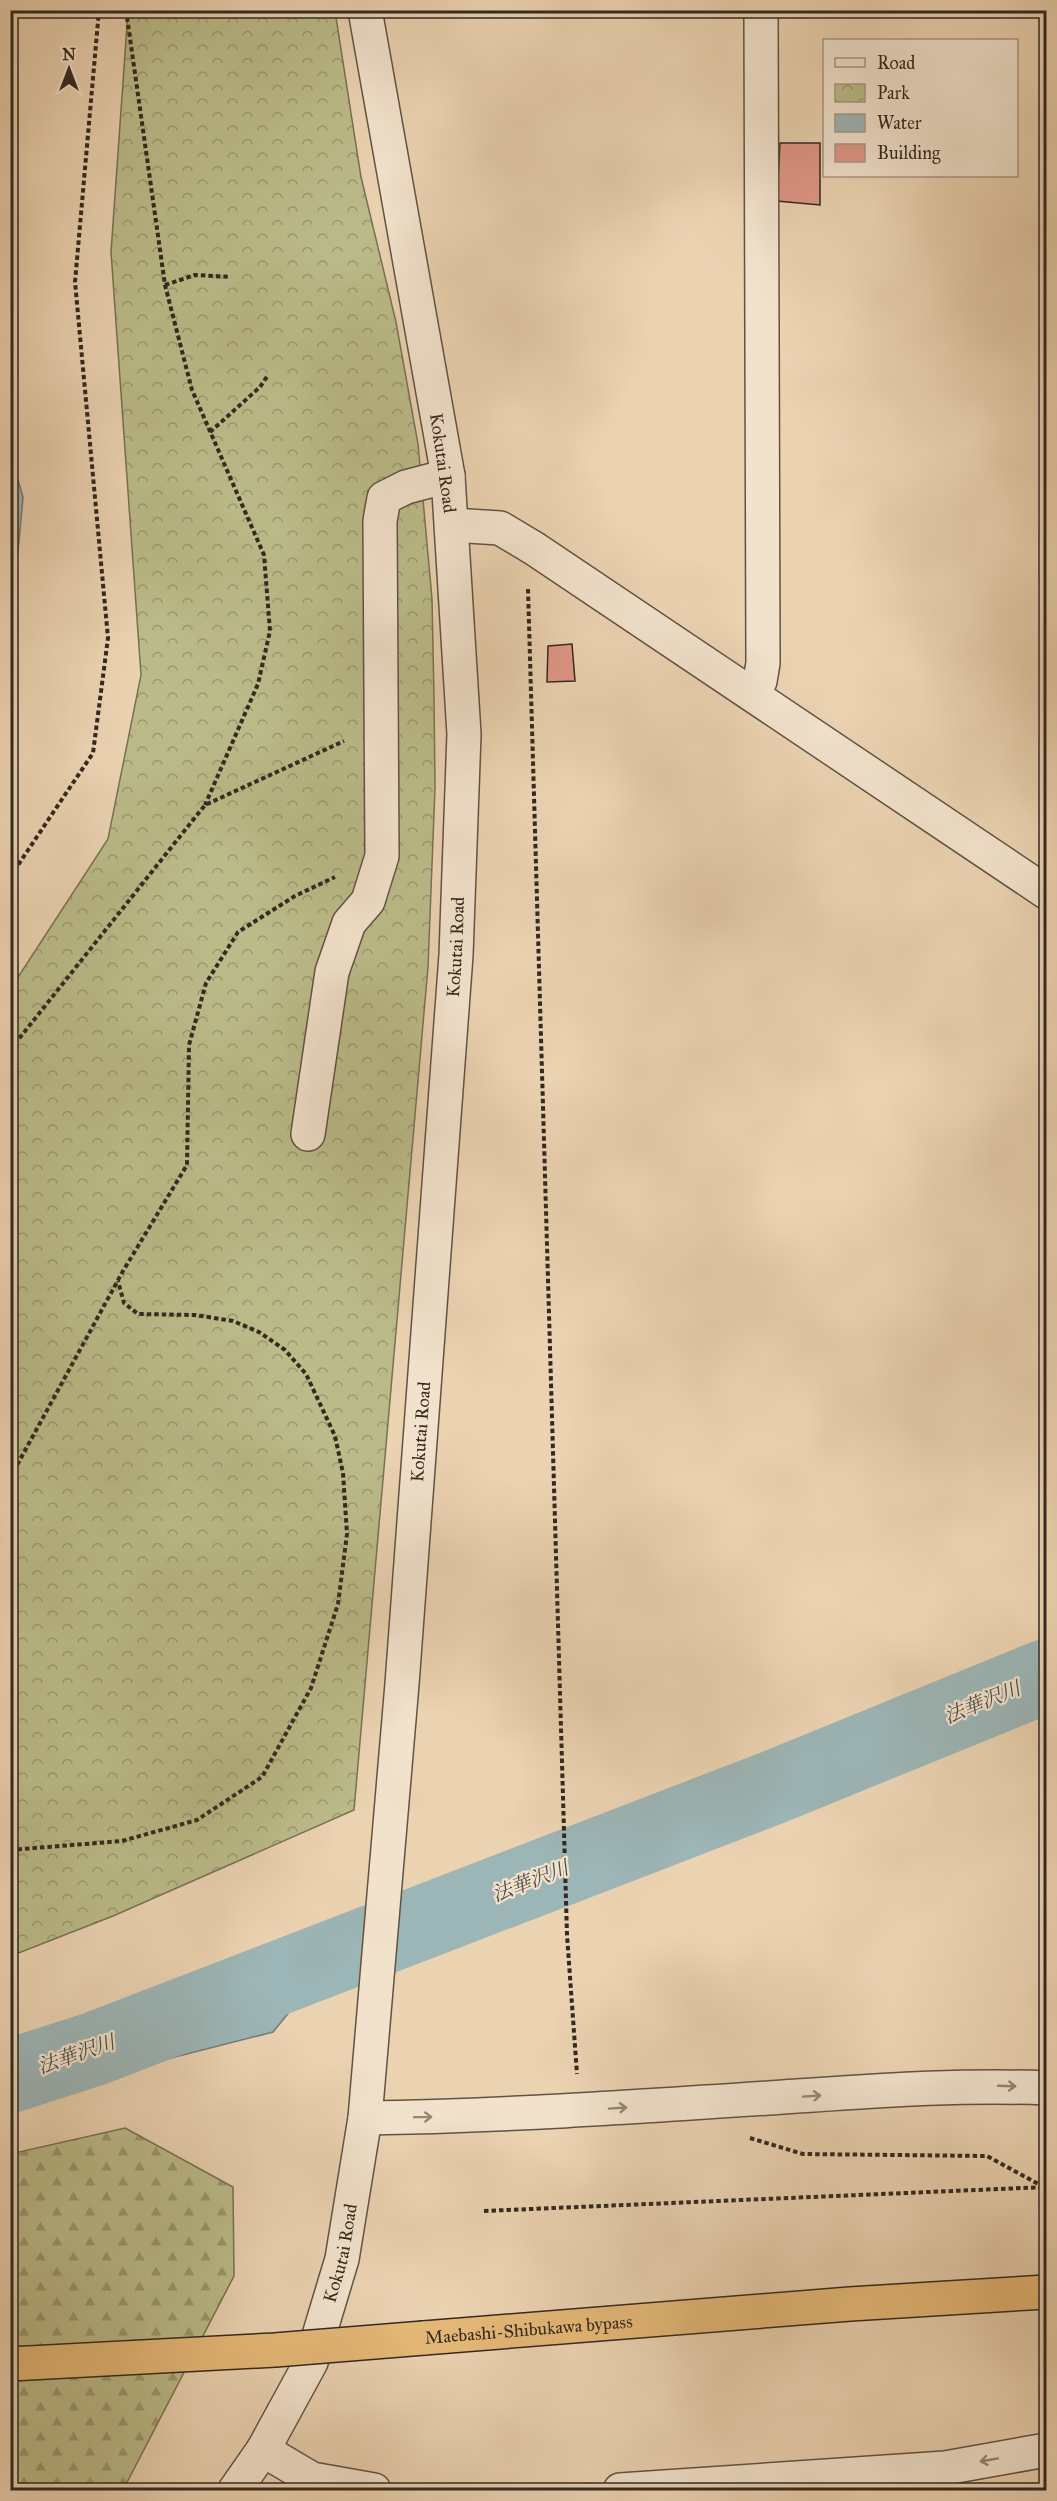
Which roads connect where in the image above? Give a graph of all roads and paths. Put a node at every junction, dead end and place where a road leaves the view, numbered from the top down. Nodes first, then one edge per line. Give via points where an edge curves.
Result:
1 (99, 10) edge
2 (126, 10) edge
3 (365, 10) edge
4 (760, 10) edge
5 (231, 277) dead end
6 (165, 285) junction
7 (268, 375) dead end
8 (210, 432) junction
9 (448, 476) junction
10 (452, 525) junction
11 (535, 549) junction
12 (754, 694) junction
13 (381, 727) junction
14 (205, 805) junction
15 (382, 856) junction
16 (10, 877) edge
17 (1047, 892) edge
18 (10, 1050) edge
19 (308, 1134) dead end
20 (118, 1281) junction
21 (10, 1478) edge
22 (10, 1850) edge
23 (1047, 2088) edge
24 (580, 2111) junction
25 (364, 2118) junction
26 (745, 2136) dead end
27 (1046, 2188) edge
28 (484, 2211) dead end
29 (1047, 2292) edge
30 (10, 2364) edge
31 (263, 2450) junction
32 (1047, 2451) edge
33 (235, 2490) edge
34 (374, 2490) edge
35 (620, 2490) edge

1 - 16 path via 75,282 108,638 93,753
2 - 6 path
3 - 9 street, Kokutai Road
4 - 12 street via 764,663
5 - 6 path via 195,275
6 - 8 path via 192,390
7 - 8 path
8 - 14 path via 264,555 270,631 258,684
9 - 10 street, Kokutai Road
9 - 13 street via 406,487 384,498 380,521
10 - 11 street via 500,528
10 - 25 street, Kokutai Road via 464,734 455,967 385,1891
11 - 12 street
11 - 24 path via 527,571 566,1912
12 - 17 street
13 - 14 path
13 - 15 street
14 - 18 path
15 - 19 street via 368,901 349,923 332,972
15 - 20 path via 295,896 238,932 206,983 189,1045 187,1165
20 - 21 path
20 - 22 path via 124,1304 138,1314 195,1315 233,1321 260,1332 285,1350 306,1374 335,1436 343,1473 347,1534 338,1604 311,1688 262,1777 197,1820 122,1841
24 -> 23 street via 974,2085
25 -> 24 street
25 - 31 street, Kokutai Road via 342,2259 330,2302 311,2362
26 - 27 path via 803,2154 987,2156
27 - 28 path
29 - 30 highway, Maebashi-Shibukawa bypass, bridge via 229,2353
31 - 33 street, Kokutai Road
31 - 34 street via 312,2479
32 -> 35 street via 945,2468

